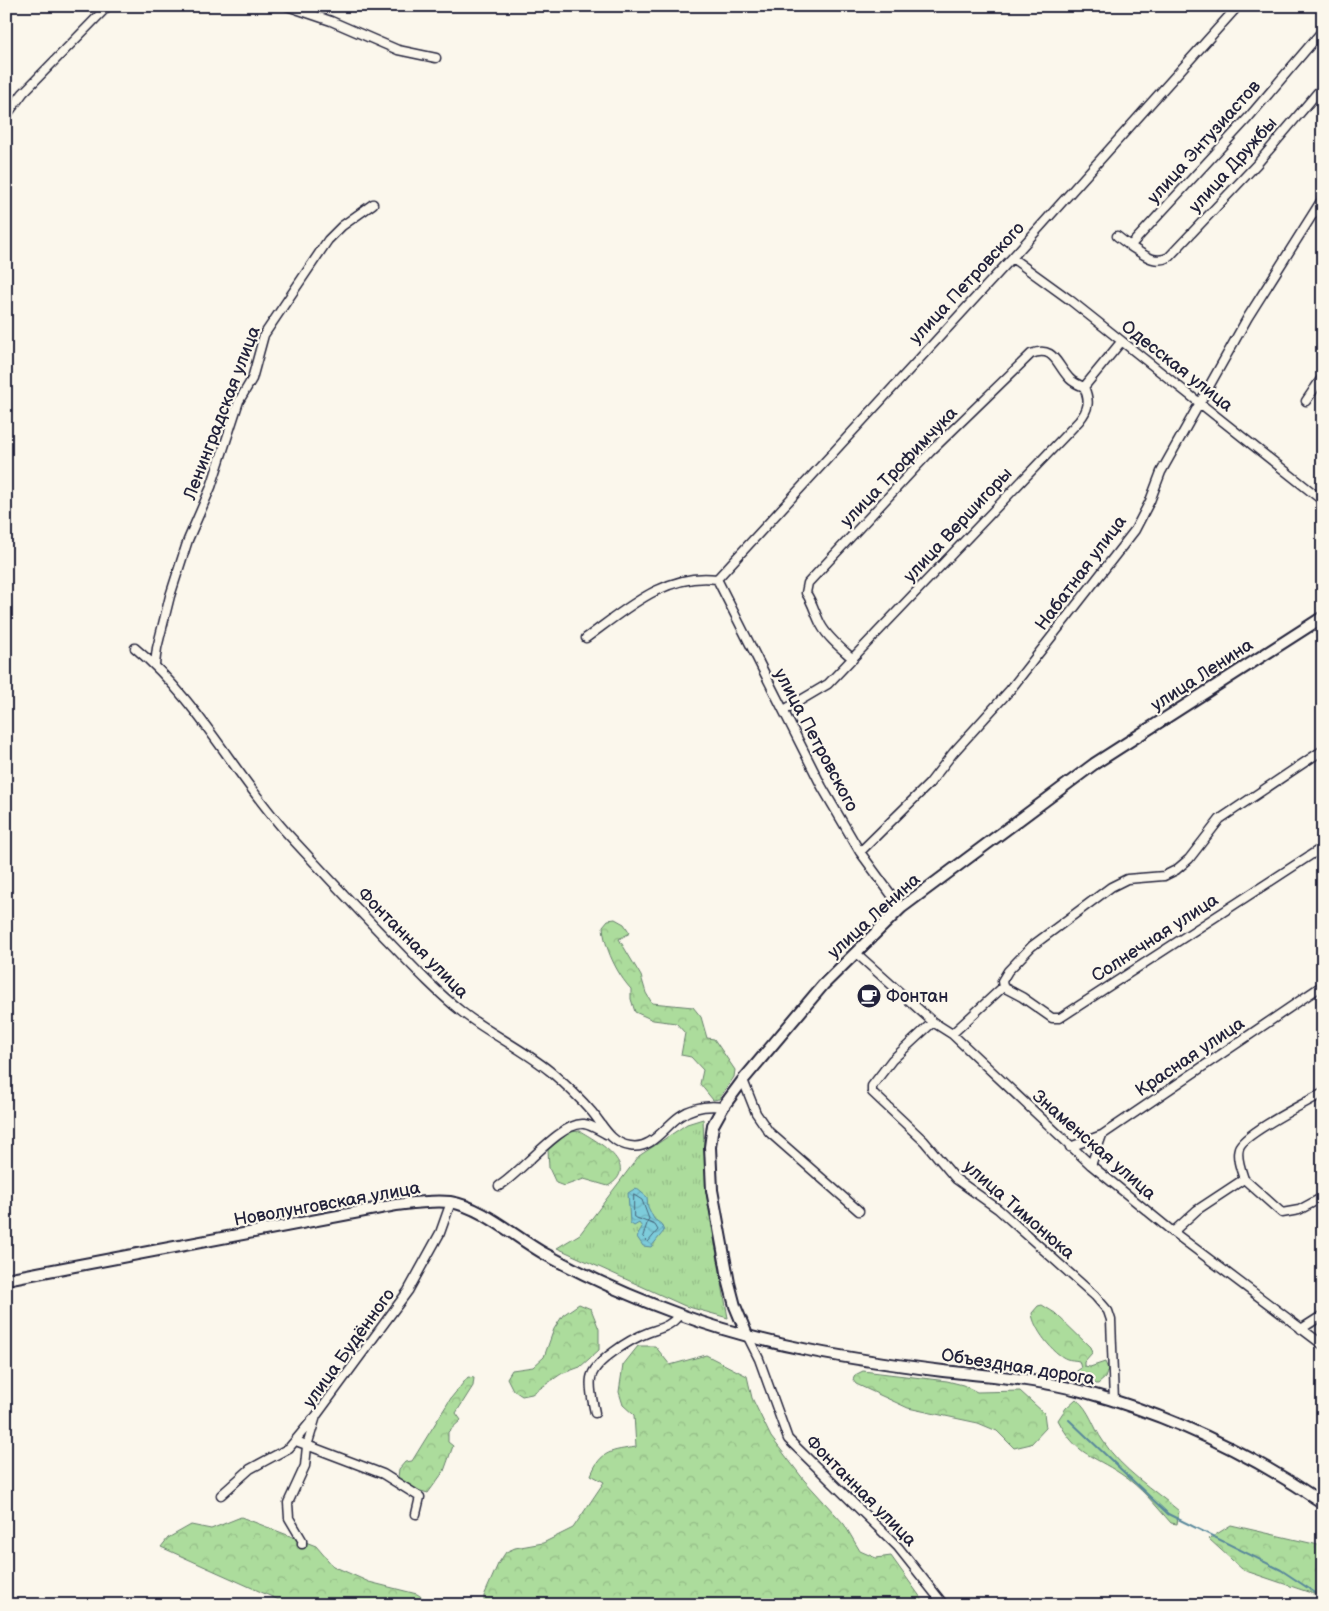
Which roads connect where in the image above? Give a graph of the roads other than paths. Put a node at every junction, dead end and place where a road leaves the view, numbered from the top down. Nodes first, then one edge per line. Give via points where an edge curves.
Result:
1 (108, 6) edge
2 (287, 6) edge
3 (1238, 6) edge
4 (1323, 30) edge
5 (436, 58) dead end
6 (1323, 86) edge
7 (6, 116) edge
8 (1323, 198) edge
9 (373, 204) dead end
10 (1117, 236) dead end
11 (1130, 246) junction
12 (1012, 258) junction
13 (1121, 342) junction
14 (1323, 376) edge
15 (1084, 387) junction
16 (1306, 401) dead end
17 (1202, 403) junction
18 (1323, 501) edge
19 (717, 579) junction
20 (1323, 617) edge
21 (586, 638) dead end
22 (134, 648) dead end
23 (853, 660) junction
24 (155, 664) junction
25 (784, 710) junction
26 (1323, 750) edge
27 (1323, 847) edge
28 (860, 852) junction
29 (901, 908) junction
30 (856, 953) junction
31 (1323, 985) edge
32 (1004, 987) junction
33 (933, 1022) junction
34 (952, 1034) junction
35 (744, 1080) junction
36 (1323, 1093) edge
37 (723, 1107) junction
38 (596, 1117) junction
39 (584, 1124) junction
40 (608, 1134) junction
41 (1102, 1135) junction
42 (1070, 1147) junction
43 (1091, 1165) junction
44 (1244, 1179) junction
45 (499, 1186) dead end
46 (1323, 1197) edge
47 (451, 1202) junction
48 (859, 1211) dead end
49 (1173, 1232) junction
50 (6, 1279) edge
51 (679, 1315) junction
52 (1323, 1315) edge
53 (1300, 1328) junction
54 (747, 1335) junction
55 (1323, 1345) edge
56 (1114, 1401) junction
57 (595, 1413) dead end
58 (316, 1416) junction
59 (296, 1441) junction
60 (307, 1446) junction
61 (221, 1494) dead end
62 (1323, 1503) edge
63 (416, 1514) dead end
64 (302, 1544) dead end
65 (944, 1605) edge

1 - 7 street via 23,93
2 - 5 street via 332,21 398,50
3 - 12 street, улица Петровского
4 - 11 street, улица Энтузиастов via 1248,118
6 - 11 street, улица Дружбы via 1257,164 1169,257 1162,261 1148,258
8 - 17 street, Набатная улица via 1253,309
9 - 24 street, Ленинградская улица via 328,240 264,335 252,379 239,401 211,487 188,540 168,604
10 - 11 street
12 - 13 street, Одесская улица
12 - 19 street, улица Петровского
13 - 15 street
13 - 17 street, Одесская улица
14 - 16 street
15 - 23 street, улица Вершигоры via 1088,410 1079,421
15 - 23 street, улица Трофимчука via 1069,378 1051,354 1043,351 1031,354 930,452 808,583 806,593 825,632
17 - 18 street, Одесская улица
17 - 28 street, Набатная улица via 1162,472 1135,530 1010,690 929,784
19 - 21 street via 701,576 676,581 627,609
19 - 25 street, улица Петровского
20 - 29 street, улица Ленина via 1094,764
22 - 24 street, Фонтанная улица
23 - 25 street, улица Вершигоры via 828,684
24 - 38 street, Фонтанная улица via 283,828 386,939 462,1012 549,1070
25 - 28 street, улица Петровского via 822,787
26 - 32 street via 1220,818 1189,859 1176,870 1164,876 1127,879 1111,886 1032,946 1008,971 1002,981
27 - 32 street, Солнечная улица via 1060,1018 1052,1018
28 - 29 street, улица Петровского
29 - 30 street, улица Ленина
30 - 33 street, Знаменская улица
30 - 35 street, улица Ленина via 823,984
31 - 41 street, Красная улица
32 - 34 street
33 - 34 street, Знаменская улица
33 - 56 street, улица Тимонюка via 892,1060 872,1086 872,1092 924,1141 956,1179 998,1209 1108,1311
34 - 42 street, Знаменская улица
35 - 37 street, улица Ленина
35 - 48 street via 756,1113 768,1132
36 - 44 street via 1243,1142 1239,1157
37 - 40 street, Фонтанная улица via 693,1109 681,1115 654,1140 638,1147 620,1144
37 - 54 street, улица Ленина via 714,1125 710,1148 712,1190 735,1306
38 - 39 street
38 - 40 street, Фонтанная улица
39 - 40 street
39 - 45 street via 572,1126 555,1137
41 - 42 street, Красная улица
41 - 43 street
42 - 43 street, Знаменская улица
43 - 49 street, Знаменская улица
44 - 46 street via 1282,1213 1299,1210
44 - 49 street via 1197,1210
47 - 50 street, Новолунговская улица via 396,1205
47 - 51 street, Новолунговская улица via 486,1214 519,1239 598,1282
47 - 58 street, улица Будённого via 440,1233 408,1290
49 - 53 street, Знаменская улица
51 - 54 street, Новолунговская улица
51 - 57 street via 664,1328 630,1341 599,1364 591,1377
52 - 53 street
53 - 55 street, Знаменская улица
54 - 56 street, Объездная дорога via 852,1358 1058,1386
54 - 65 street, Фонтанная улица via 788,1439 898,1547
56 - 62 street, Объездная дорога via 1227,1447
58 - 59 street
58 - 60 street, улица Будённого
59 - 60 street
59 - 61 street via 250,1468
60 - 63 street via 383,1474 420,1497
60 - 64 street, улица Будённого via 305,1466 288,1503 289,1518

